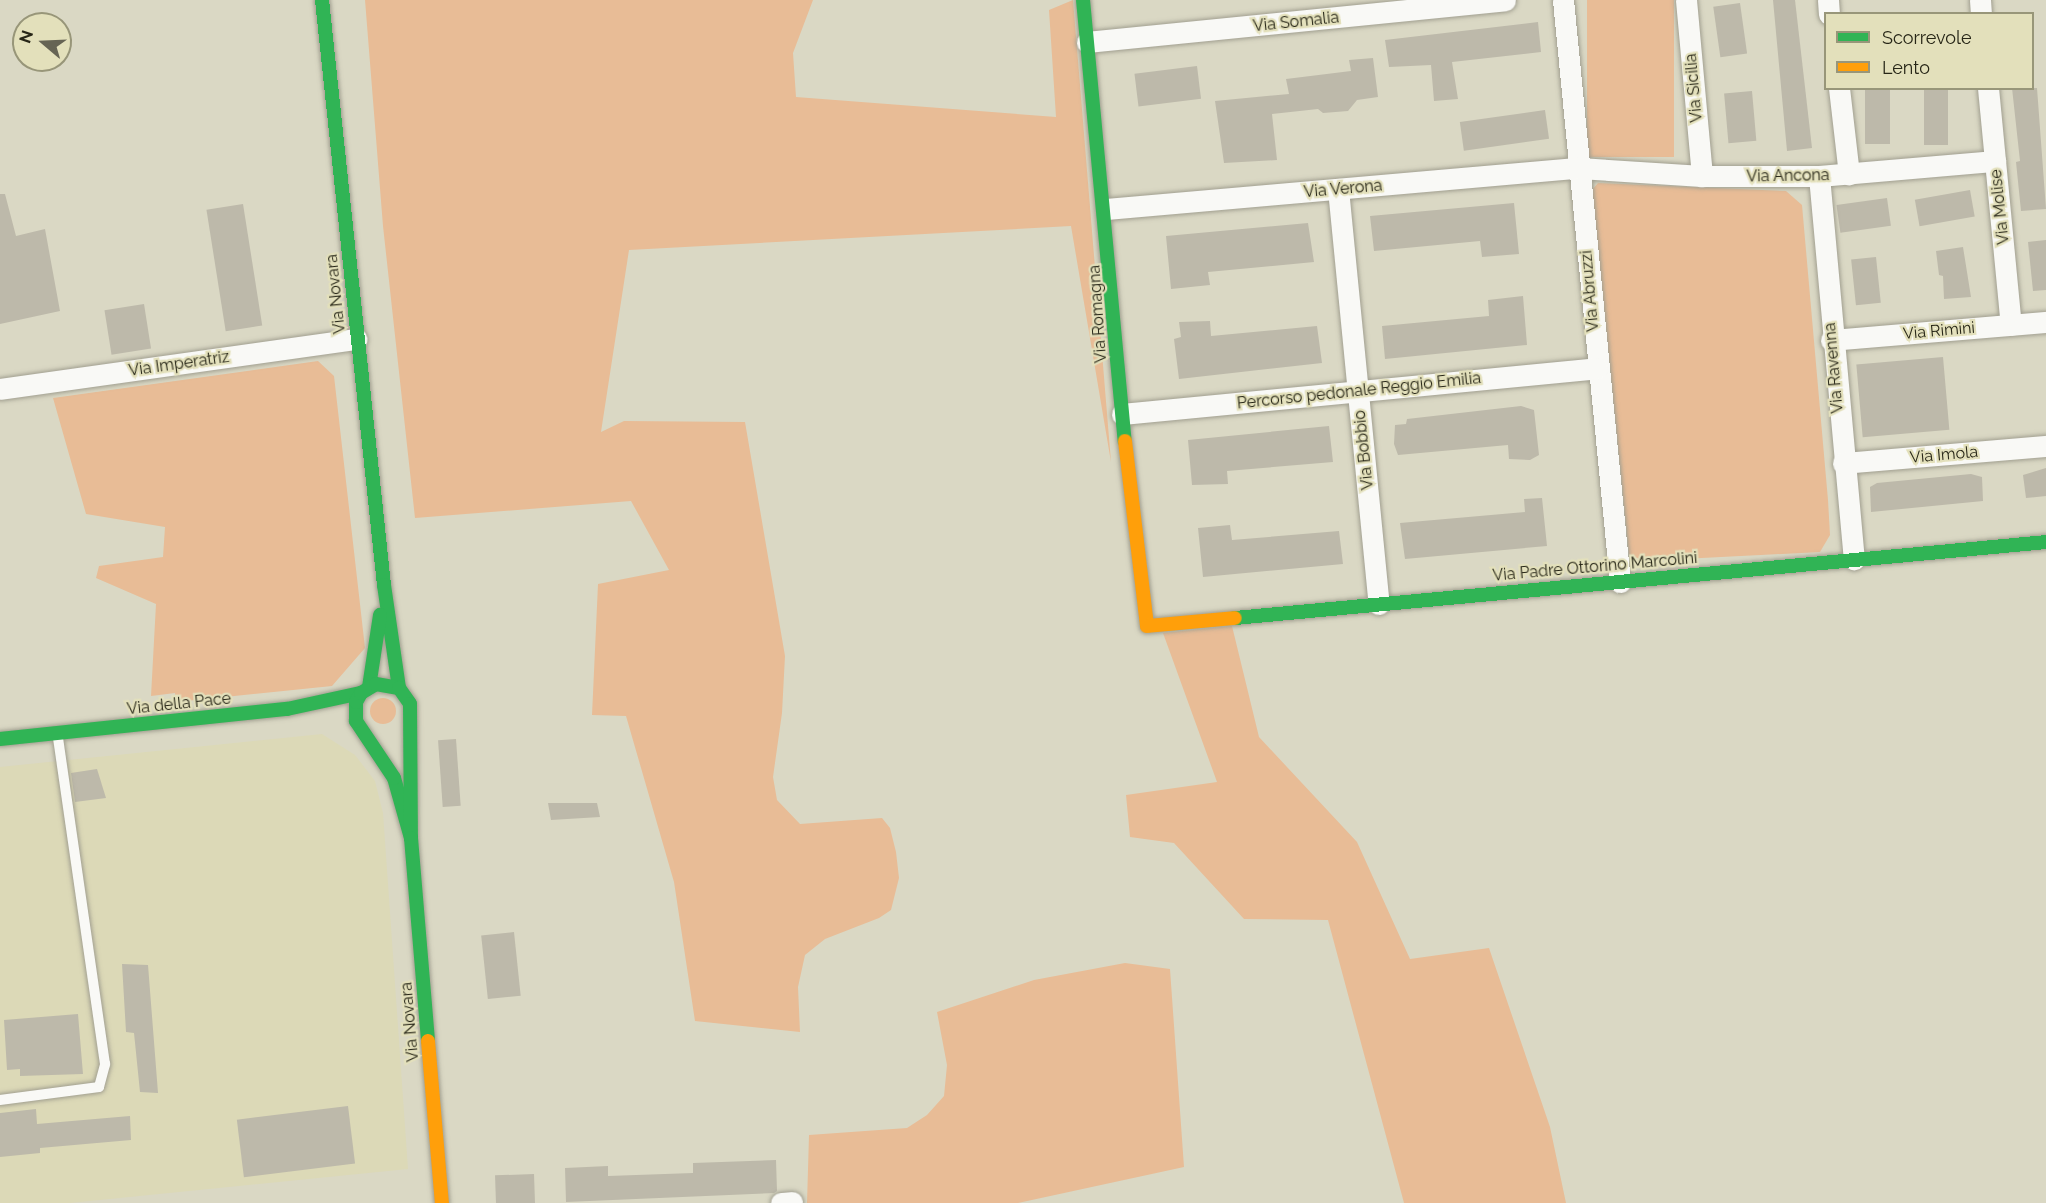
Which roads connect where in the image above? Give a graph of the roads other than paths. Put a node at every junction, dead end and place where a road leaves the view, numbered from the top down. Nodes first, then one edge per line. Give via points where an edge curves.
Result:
1 (322, 0) edge
2 (1083, 0) edge
3 (1505, 0) edge
4 (1563, 0) edge
5 (1686, 0) edge
6 (1088, 42) junction
7 (1839, 90) edge
8 (1988, 90) edge
9 (1995, 160) junction
10 (1580, 168) junction
11 (1849, 174) junction
12 (1702, 176) junction
13 (1819, 176) junction
14 (1338, 189) junction
15 (1106, 209) junction
16 (2046, 322) edge
17 (2011, 325) junction
18 (357, 339) junction
19 (1831, 340) junction
20 (1597, 368) junction
21 (0, 389) edge
22 (1358, 390) junction
23 (1122, 414) junction
24 (2046, 446) edge
25 (1843, 463) junction
26 (2046, 542) edge
27 (1854, 559) junction
28 (1620, 582) junction
29 (384, 585) junction
30 (1379, 604) junction
31 (1147, 626) joint
32 (399, 688) junction
33 (365, 690) junction
34 (287, 709) junction
35 (322, 719) dead end
36 (409, 723) junction
37 (341, 724) dead end
38 (58, 733) junction
39 (364, 733) junction
40 (0, 739) edge
41 (411, 838) junction
42 (0, 1100) edge
43 (792, 1202) edge
44 (442, 1203) edge
45 (780, 1203) edge

1 - 18 street, Via Novara
2 - 6 street, Via Romagna
3 - 6 street, Via Somalia
4 - 10 street, Via Abruzzi
5 - 12 street, Via Sicilia
6 - 15 street, Via Romagna
7 - 11 street
8 - 9 street, Via Molise
9 - 11 street, Via Ancona
9 - 17 street, Via Molise
10 - 12 street, Via Ancona
10 - 14 street, Via Verona
10 - 20 street, Via Abruzzi
11 - 13 street, Via Ancona
12 - 13 street, Via Ancona
13 - 19 street, Via Ravenna
14 - 15 street, Via Verona
14 - 22 street, Via Bobbio
15 - 23 street, Via Romagna
16 - 17 street, Via Rimini
17 - 19 street, Via Rimini
18 - 21 street, Via Imperatriz
18 - 29 street, Via Novara
19 - 25 street, Via Ravenna
20 - 22 street, Percorso pedonale Reggio Emilia
20 - 28 street, Via Abruzzi
22 - 23 street, Percorso pedonale Reggio Emilia
22 - 30 street, Via Bobbio
23 - 31 street, Via Romagna
24 - 25 street, Via Imola
25 - 27 street, Via Ravenna
26 - 27 street, Via Padre Ottorino Marcolini
27 - 28 street, Via Padre Ottorino Marcolini
28 - 30 street, Via Padre Ottorino Marcolini
29 - 32 street, Via Novara
29 - 33 street, Via Novara
30 - 31 street, Via Padre Ottorino Marcolini
32 - 33 street via 384,683
32 - 36 street, Via Novara via 410,704
33 - 34 street, Via della Pace
33 - 39 street, Via Novara via 355,711
34 - 35 street
34 - 38 street, Via della Pace
36 - 39 street via 391,738
36 - 41 street, Via Novara
37 - 39 street
38 - 40 street, Via della Pace
38 - 42 lane via 105,1064 99,1087
39 - 41 street, Via Novara via 394,778
41 - 44 street, Via Novara
43 - 45 street

